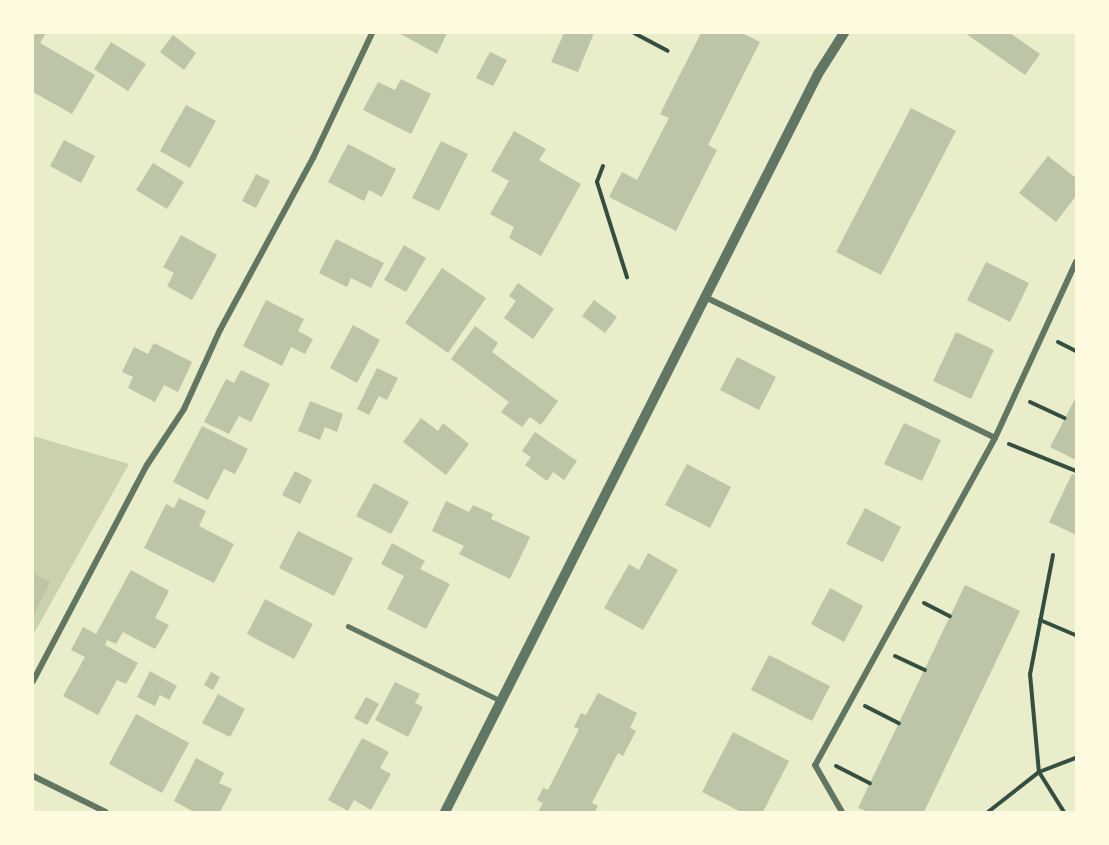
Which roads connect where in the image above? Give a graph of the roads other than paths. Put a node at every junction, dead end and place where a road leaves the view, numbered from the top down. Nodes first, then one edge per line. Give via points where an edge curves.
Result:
1 (372, 33) edge
2 (844, 33) edge
3 (1076, 262) edge
4 (705, 297) junction
5 (995, 438) junction
6 (348, 626) dead end
7 (33, 681) edge
8 (500, 700) junction
9 (33, 776) edge
10 (106, 812) edge
11 (446, 812) edge
12 (842, 812) edge

1 - 7 street via 313,158 220,330 184,409 143,474
2 - 4 street via 818,74
3 - 5 street
4 - 5 street
4 - 8 street
5 - 12 street via 815,765
6 - 8 lane
8 - 11 street
9 - 10 street

